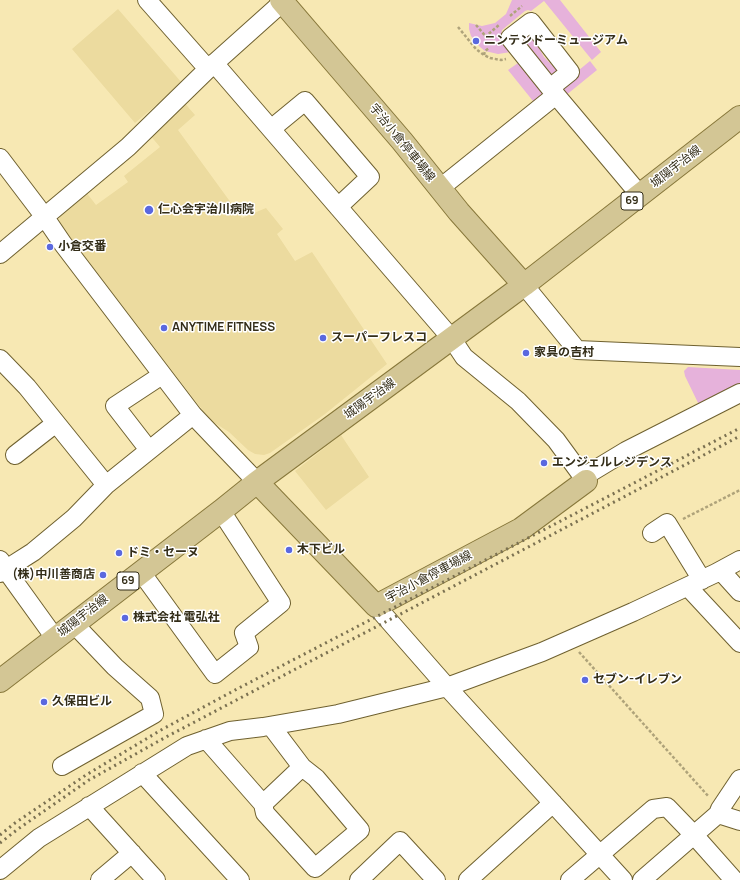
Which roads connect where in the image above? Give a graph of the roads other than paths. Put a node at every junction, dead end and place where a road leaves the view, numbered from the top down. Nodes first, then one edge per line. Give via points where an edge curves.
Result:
1 (147, 0) edge
2 (283, 1) edge
3 (211, 66) junction
4 (740, 117) edge
5 (271, 129) junction
6 (0, 158) edge
7 (439, 189) junction
8 (640, 195) junction
9 (338, 207) junction
10 (44, 216) junction
11 (0, 254) edge
12 (524, 284) junction
13 (452, 339) junction
14 (740, 357) edge
15 (0, 359) edge
16 (162, 375) junction
17 (740, 393) edge
18 (193, 415) junction
19 (56, 423) junction
20 (149, 450) junction
21 (15, 455) dead end
22 (584, 479) junction
23 (256, 482) junction
24 (106, 485) junction
25 (221, 511) junction
26 (652, 533) dead end
27 (740, 560) edge
28 (2, 567) edge
29 (721, 571) junction
30 (141, 572) junction
31 (695, 583) junction
32 (740, 592) edge
33 (376, 606) junction
34 (74, 624) junction
35 (55, 638) junction
36 (740, 643) edge
37 (0, 681) edge
38 (447, 687) junction
39 (271, 726) junction
40 (206, 739) junction
41 (62, 766) dead end
42 (302, 767) junction
43 (142, 773) junction
44 (740, 779) edge
45 (553, 803) junction
46 (263, 804) junction
47 (89, 806) junction
48 (719, 811) junction
49 (740, 821) edge
50 (694, 835) junction
51 (132, 853) junction
52 (600, 855) junction
53 (0, 870) edge
54 (100, 880) edge
55 (156, 880) edge
56 (240, 880) edge
57 (358, 880) edge
58 (436, 880) edge
59 (468, 880) edge
60 (570, 880) edge
61 (623, 880) edge
62 (642, 880) edge
63 (734, 880) edge

1 - 3 street
2 - 3 street
2 - 7 main road, 宇治小倉停車場線 via 402,141
3 - 5 street
3 - 10 street via 128,147
4 - 8 main road, 城陽宇治線 / 69
5 - 9 street
5 - 9 street via 305,101 370,177
6 - 10 street
7 - 8 street via 553,92
7 - 12 main road, 宇治小倉停車場線
8 - 12 main road, 城陽宇治線 / 69
9 - 13 street
10 - 11 street
10 - 16 street
12 - 13 main road, 城陽宇治線 / 69
12 - 14 street via 577,350
13 - 22 street via 464,357 518,401 556,440
13 - 23 main road, 城陽宇治線 / 69
15 - 19 street
16 - 18 street
16 - 20 street via 115,406
17 - 22 street via 626,451
18 - 20 street
18 - 23 street
19 - 21 street
19 - 24 street
20 - 24 street
22 - 33 main road, 宇治小倉停車場線 via 521,529
23 - 25 main road, 城陽宇治線 / 69
23 - 33 main road, 宇治小倉停車場線
24 - 28 street via 74,518 33,552
25 - 30 main road, 城陽宇治線 / 69
25 - 30 street via 281,603 244,632 249,646 215,674
26 - 31 street via 667,523
27 - 29 street
28 - 35 street
29 - 31 street
29 - 32 street
30 - 34 main road, 城陽宇治線 / 69
31 - 36 street
31 - 38 street via 542,652
33 - 38 street
34 - 35 main road, 城陽宇治線 / 69
34 - 41 street via 115,667 150,698 154,714
35 - 37 main road, 城陽宇治線 / 69
38 - 39 street via 338,714
38 - 45 street
39 - 40 street via 230,731
39 - 42 street
40 - 43 street via 187,746
40 - 46 street
42 - 46 street
42 - 46 street via 316,778 360,830 315,868 265,813
43 - 47 street
43 - 56 street
44 - 48 street
45 - 52 street
45 - 59 street
47 - 51 street
47 - 53 street via 39,838
48 - 49 street
48 - 50 street
50 - 52 street via 667,807 653,809
50 - 62 street
50 - 63 street
51 - 54 street
51 - 55 street
52 - 60 street
52 - 61 street
57 - 58 street via 400,841

